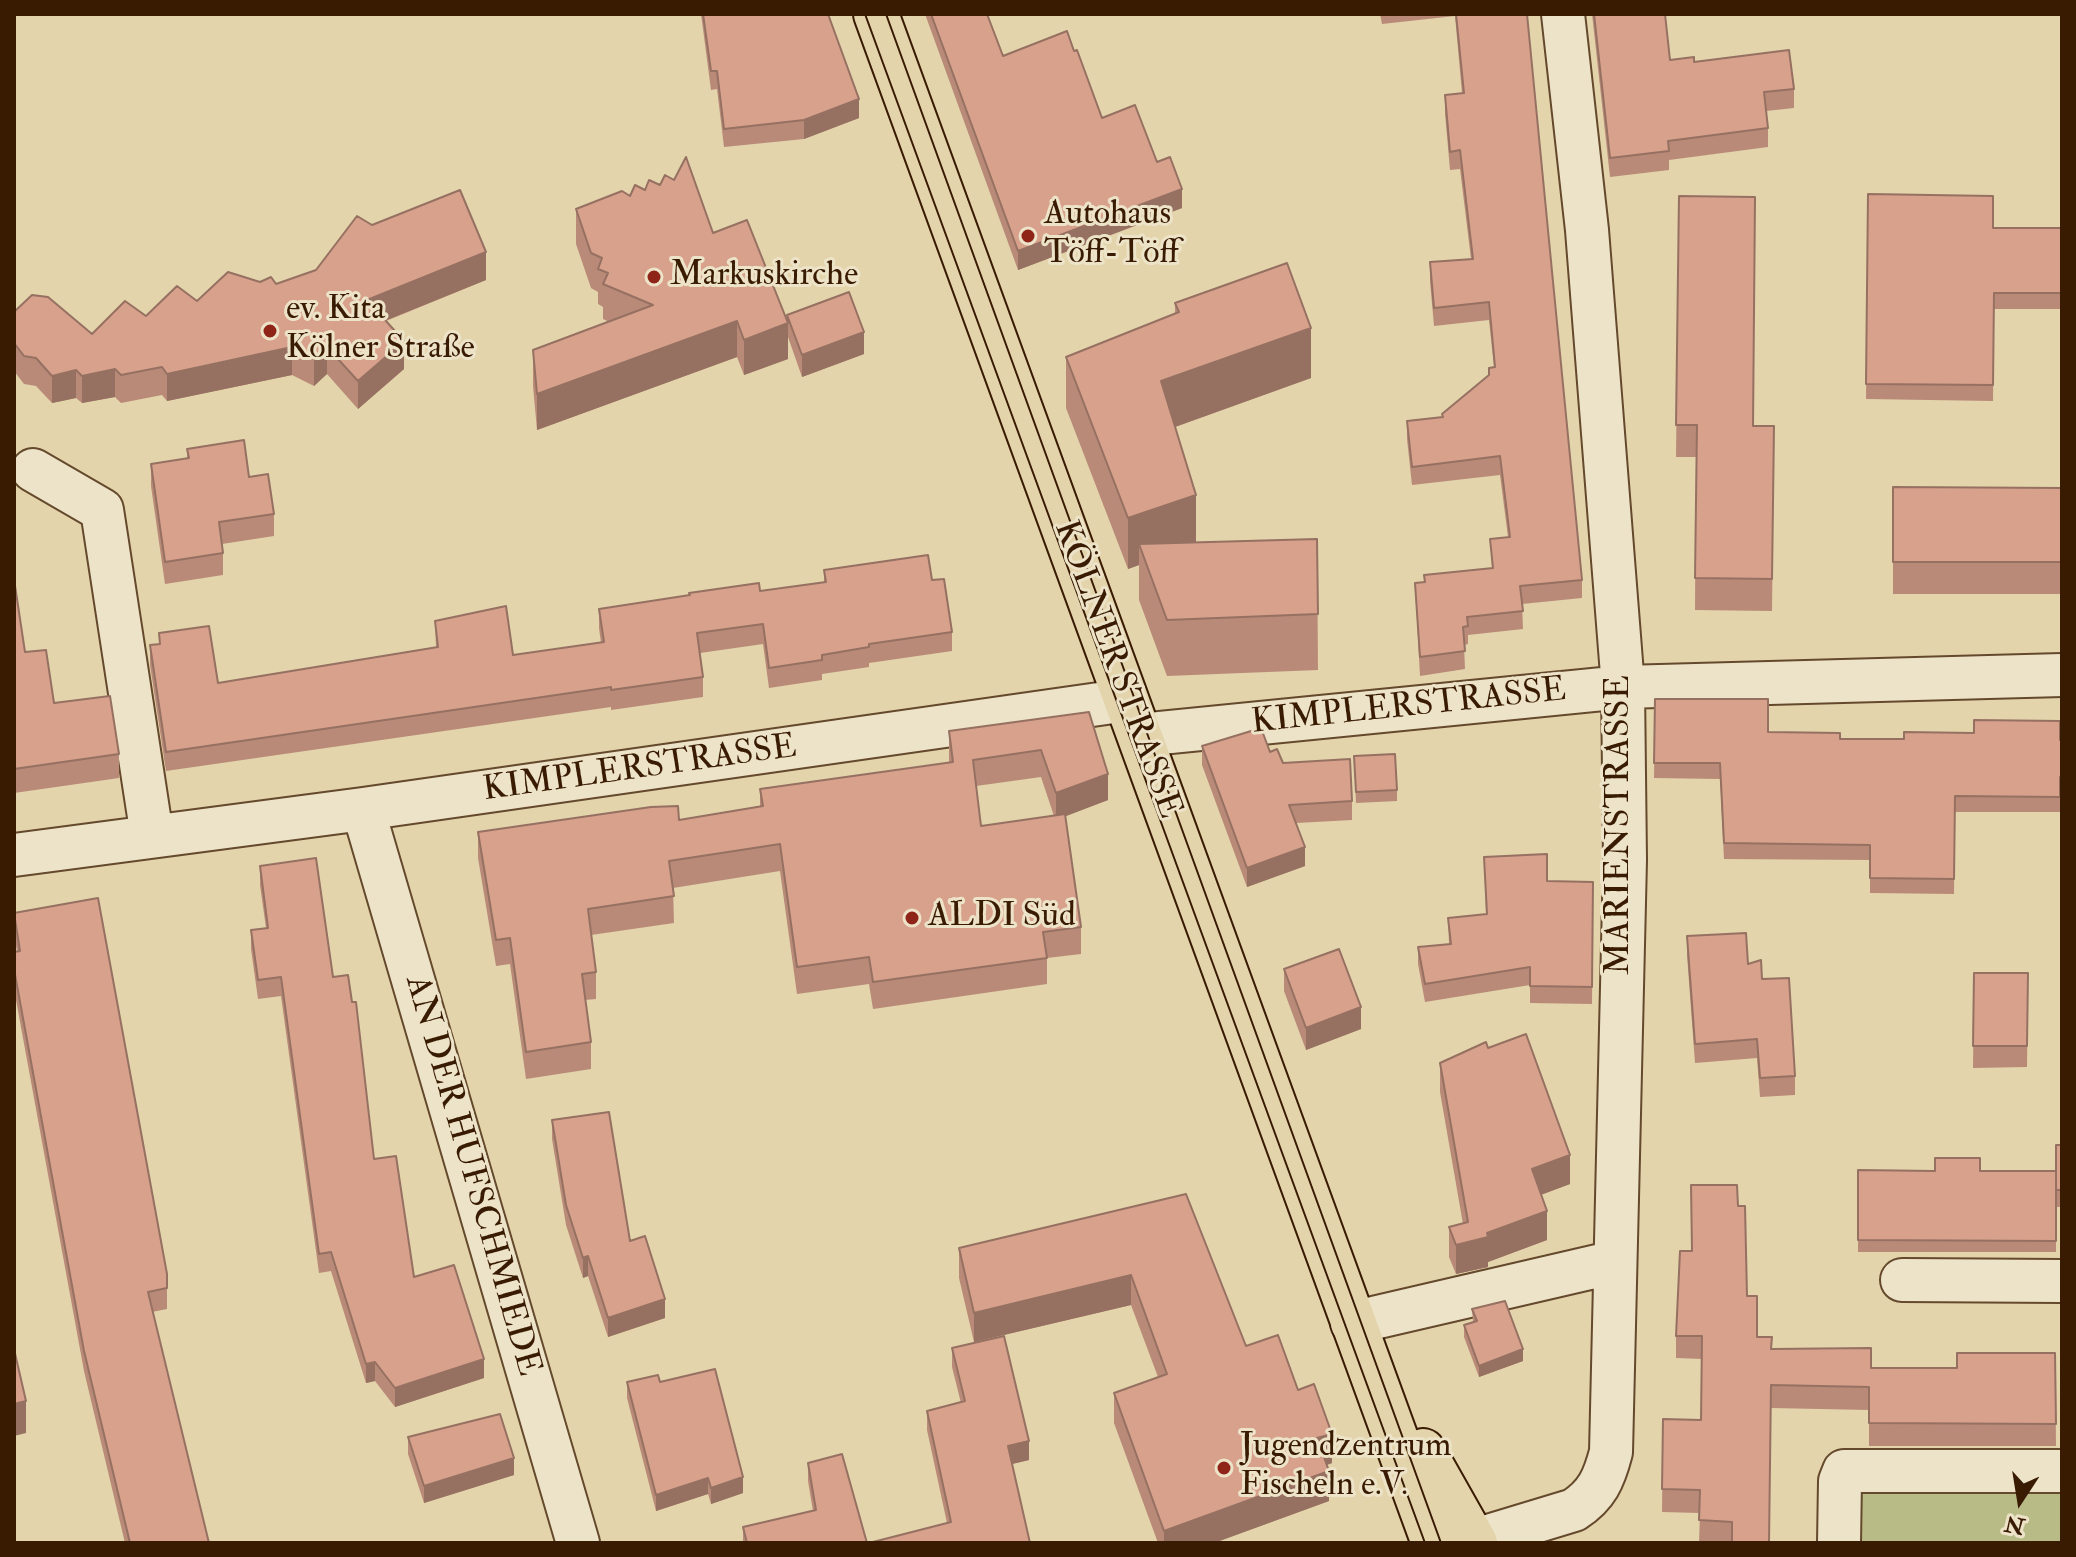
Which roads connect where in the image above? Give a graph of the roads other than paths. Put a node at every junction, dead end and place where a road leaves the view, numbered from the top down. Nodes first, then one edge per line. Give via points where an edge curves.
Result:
1 (876, 14) edge
2 (1563, 14) edge
3 (33, 470) dead end
4 (2062, 675) edge
5 (1623, 687) junction
6 (1134, 717) junction
7 (363, 809) junction
8 (152, 836) junction
9 (14, 855) edge
10 (1615, 1262) junction
11 (1902, 1280) dead end
12 (2062, 1281) edge
13 (1352, 1325) junction
14 (2062, 1471) edge
15 (1462, 1542) edge
16 (578, 1543) edge
17 (1839, 1543) edge

1 - 6 main road, KÖLNER STRASSE
2 - 5 street, MARIENSTRASSE via 1587,230
3 - 8 street via 102,510
4 - 5 street, KIMPLERSTRASSE
5 - 6 street, KIMPLERSTRASSE
5 - 10 street, MARIENSTRASSE via 1625,860
6 - 7 street, KIMPLERSTRASSE
6 - 13 main road, KÖLNER STRASSE
7 - 8 street, KIMPLERSTRASSE
7 - 16 street, AN DER HUFSCHMIEDE
8 - 9 street, KIMPLERSTRASSE
10 - 13 street
10 - 15 street, MARIENSTRASSE via 1611,1452 1604,1481 1574,1510
11 - 12 street
13 - 15 main road, KÖLNER STRASSE
14 - 17 street via 1844,1471

